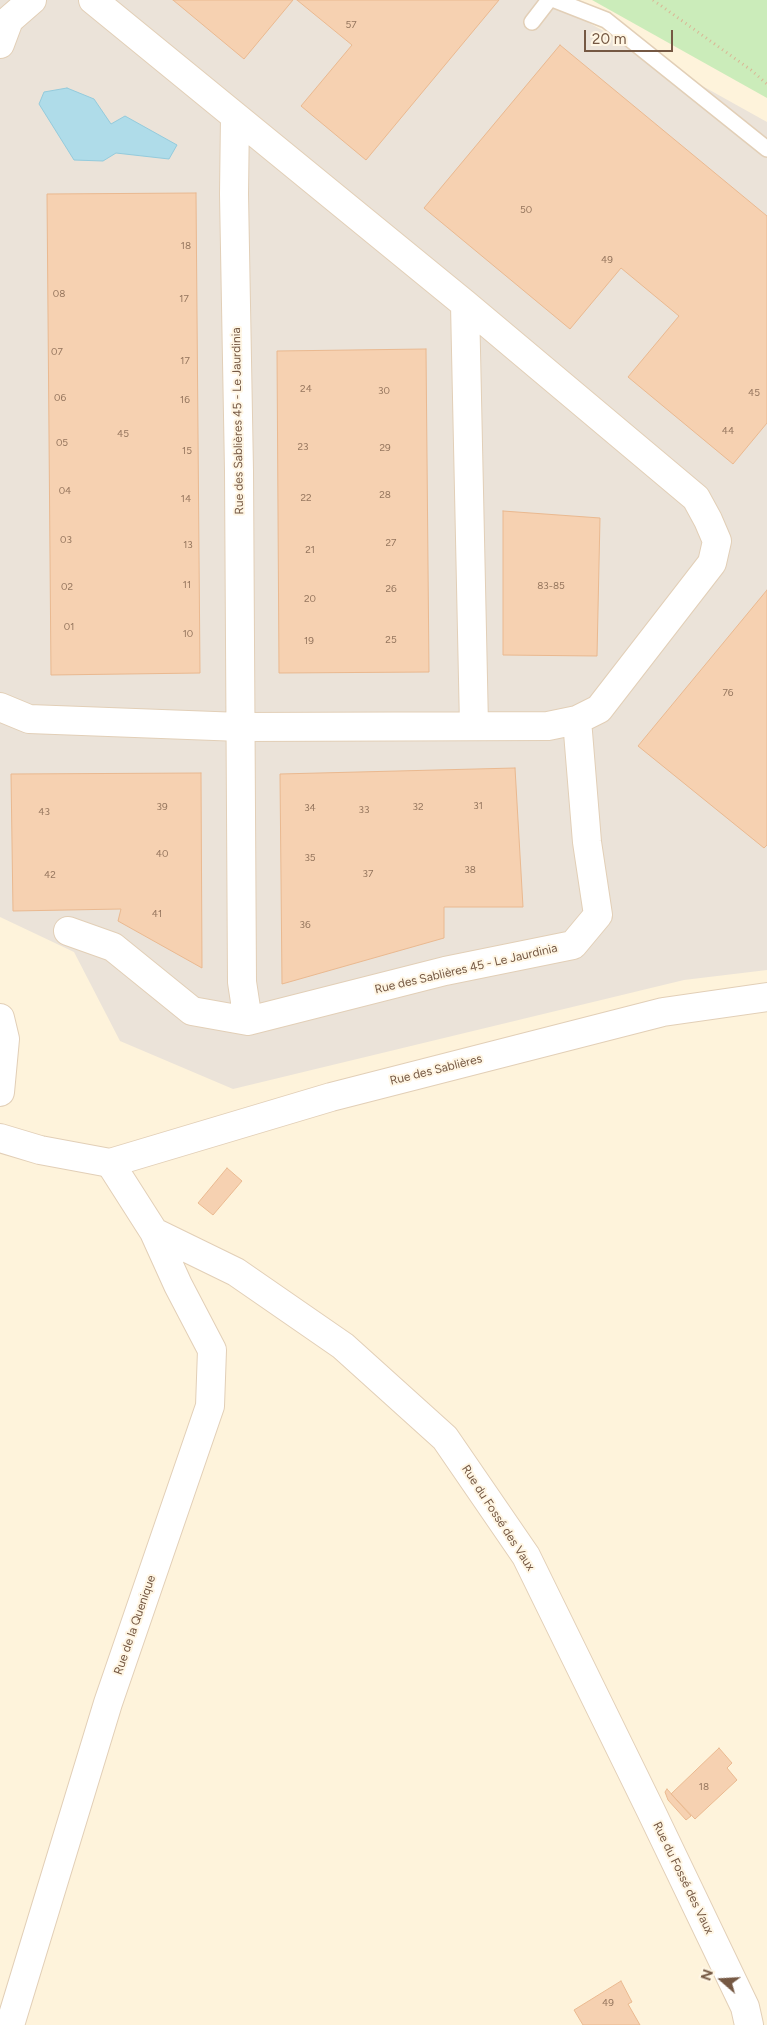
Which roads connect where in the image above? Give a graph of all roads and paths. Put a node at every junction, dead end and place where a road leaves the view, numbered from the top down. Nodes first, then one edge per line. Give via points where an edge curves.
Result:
1 (32, 0) edge
2 (93, 0) edge
3 (549, 0) edge
4 (555, 0) edge
5 (654, 0) edge
6 (532, 22) dead end
7 (0, 44) edge
8 (767, 84) edge
9 (235, 116) junction
10 (767, 149) edge
11 (465, 304) junction
12 (0, 707) edge
13 (577, 720) junction
14 (474, 726) junction
15 (241, 727) junction
16 (68, 931) dead end
17 (767, 998) edge
18 (0, 1018) edge
19 (248, 1021) junction
20 (0, 1092) edge
21 (0, 1138) edge
22 (110, 1163) junction
23 (154, 1232) junction
24 (10, 2025) edge
25 (749, 2025) edge

1 - 7 street via 9,20
2 - 9 street
3 - 6 lane
4 - 10 lane via 606,20
5 - 8 path
9 - 11 street
9 - 15 street, Rue des Sablières 45 - Le Jaurdinia
11 - 13 street via 696,498 717,541 712,563 599,710
11 - 14 street
12 - 15 street via 29,719
13 - 14 street via 548,726
13 - 19 street, Rue des Sablières 45 - Le Jaurdinia via 587,842 598,914 573,945 444,971
14 - 15 street
15 - 19 street, Rue des Sablières 45 - Le Jaurdinia via 242,982
16 - 19 street, Rue des Sablières 45 - Le Jaurdinia via 113,946 192,1011
17 - 22 street, Rue des Sablières via 654,1015 331,1097
18 - 20 street via 5,1038
21 - 22 street via 40,1150
22 - 23 street
23 - 24 street, Rue de la Quenique via 212,1350 210,1406 108,1703
23 - 25 street, Rue du Fossé des Vaux via 236,1272 343,1346 445,1438 526,1556 720,1953 745,2007

